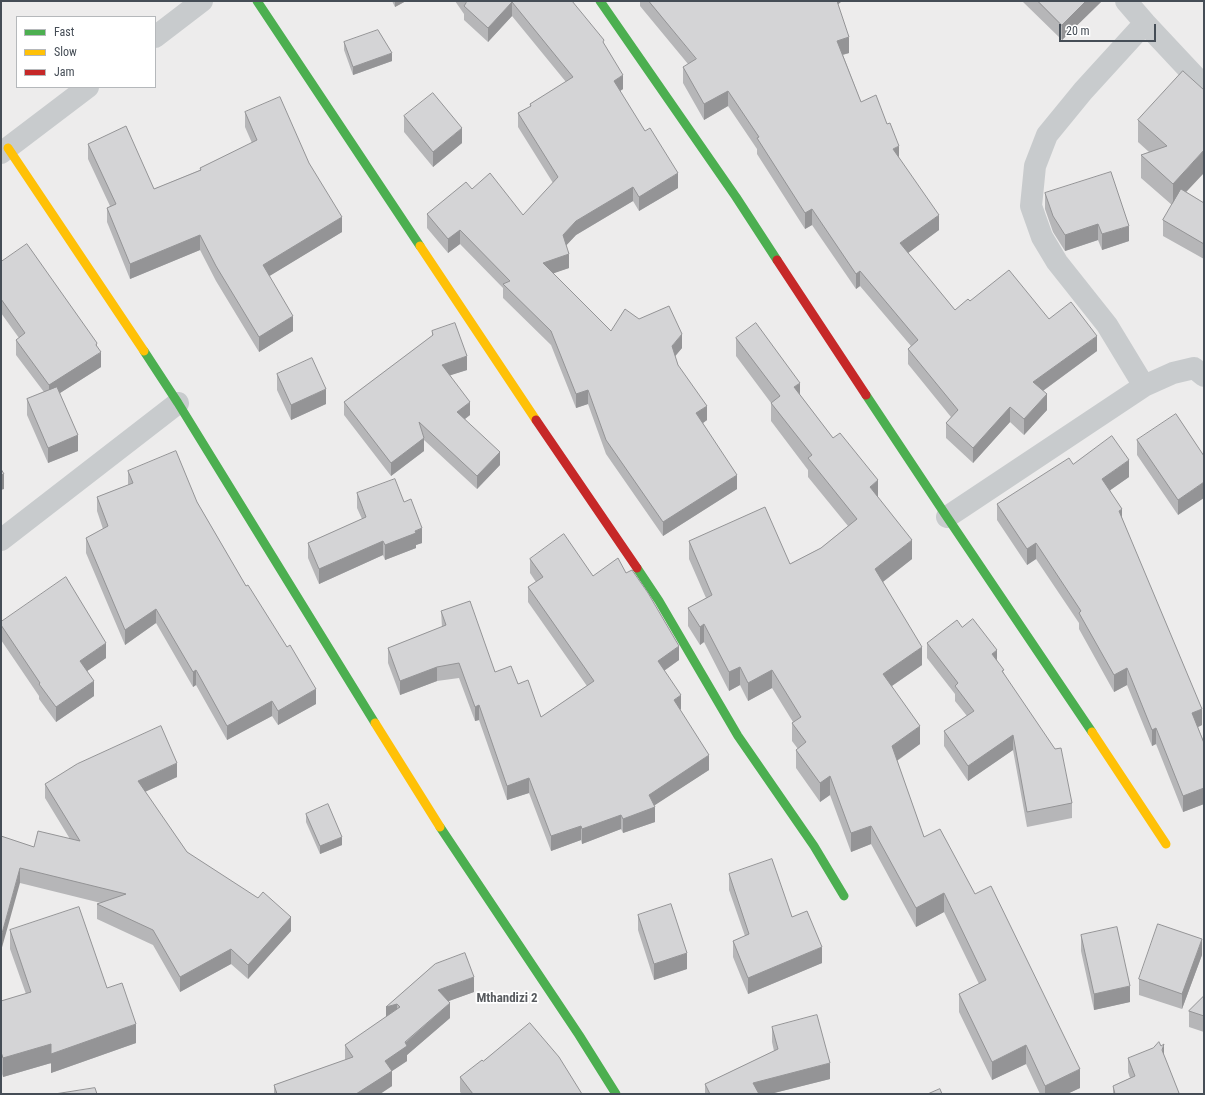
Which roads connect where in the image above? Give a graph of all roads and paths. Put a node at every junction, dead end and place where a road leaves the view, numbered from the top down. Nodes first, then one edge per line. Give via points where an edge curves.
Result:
1 (202, 1) edge
2 (257, 1) edge
3 (600, 1) edge
4 (1126, 1) edge
5 (1145, 23) junction
6 (156, 36) edge
7 (1204, 86) edge
8 (87, 88) edge
9 (4, 150) edge
10 (1204, 376) edge
11 (1144, 386) junction
12 (178, 403) junction
13 (947, 517) junction
14 (1, 540) edge
15 (1166, 844) dead end
16 (844, 896) dead end
17 (616, 1094) edge

1 - 6 street
2 - 16 street via 658,601 738,736 814,846
3 - 13 street via 736,197
4 - 5 street
5 - 7 street
5 - 11 street via 1047,134 1035,166 1031,206 1042,237 1057,262 1107,325
8 - 9 street
9 - 12 street
10 - 11 street via 1194,368 1173,373
11 - 13 street
12 - 14 street
12 - 17 street via 432,815
13 - 15 street

